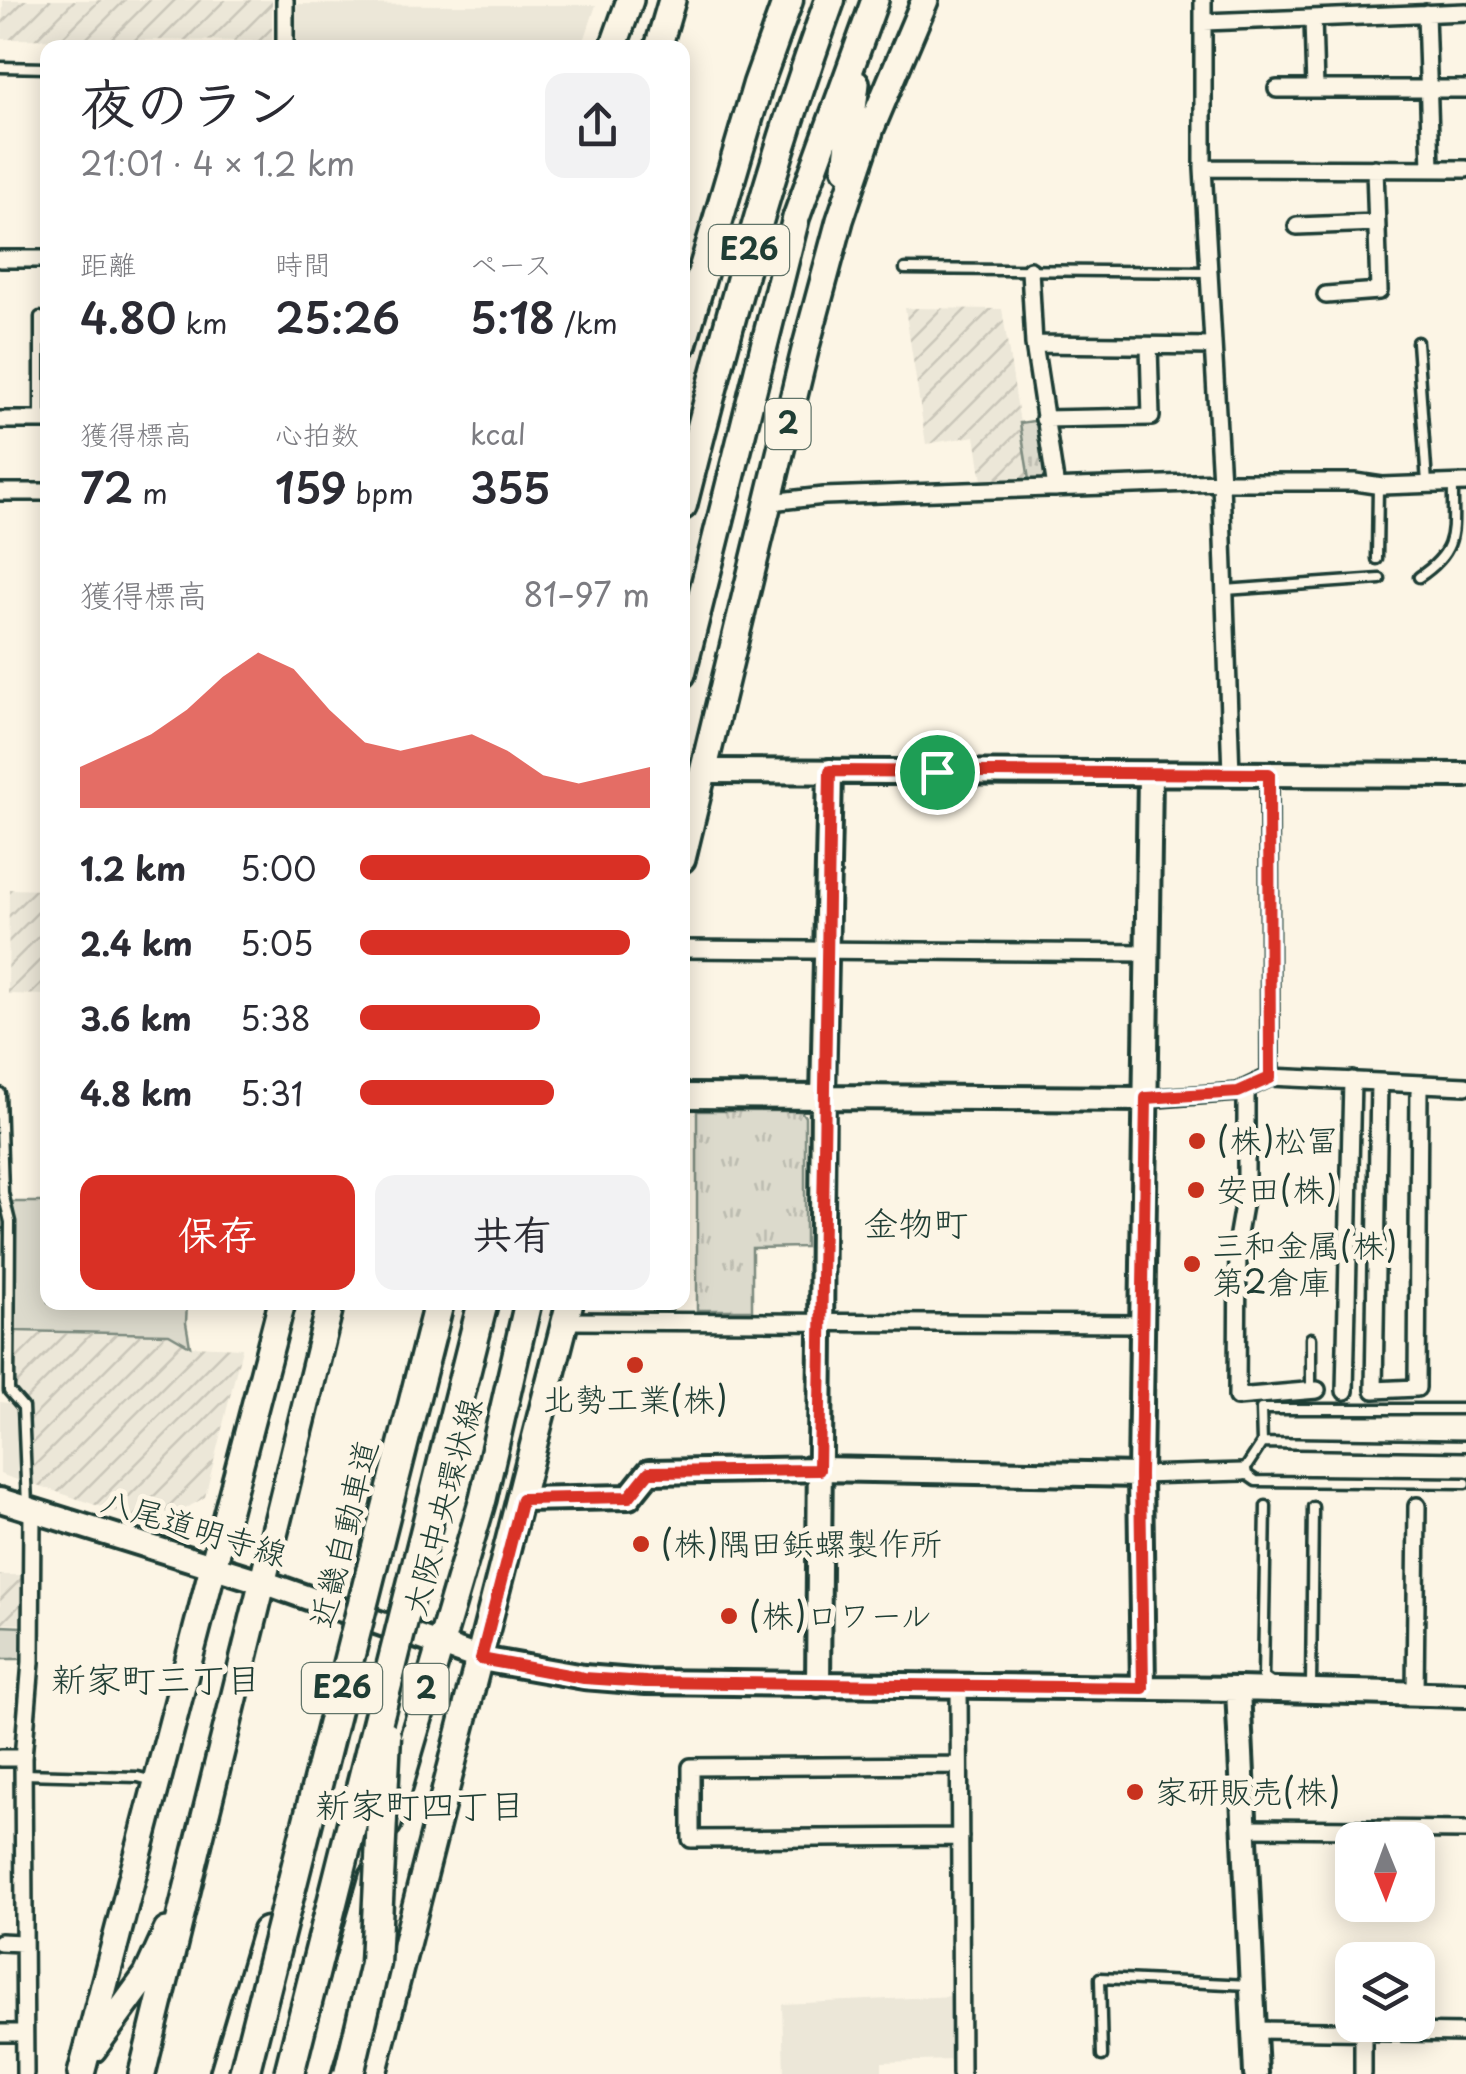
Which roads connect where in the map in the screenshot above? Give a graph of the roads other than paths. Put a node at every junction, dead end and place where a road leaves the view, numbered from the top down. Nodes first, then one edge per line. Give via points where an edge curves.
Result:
1 (285, 0) edge
2 (672, 0) edge
3 (788, 0) edge
4 (830, 0) edge
5 (875, 0) edge
6 (925, 0) edge
7 (1203, 0) edge
8 (630, 1) edge
9 (1466, 12) edge
10 (1426, 14) junction
11 (1313, 18) junction
12 (1204, 22) junction
13 (864, 29) junction
14 (285, 40) edge
15 (616, 40) edge
16 (660, 40) edge
17 (0, 67) edge
18 (40, 68) edge
19 (1277, 89) dead end
20 (1315, 89) junction
21 (1429, 89) junction
22 (1466, 89) edge
23 (1203, 168) junction
24 (1374, 168) junction
25 (1431, 168) junction
26 (1466, 168) edge
27 (840, 220) junction
28 (1376, 223) junction
29 (1296, 226) dead end
30 (40, 258) edge
31 (0, 259) edge
32 (904, 269) dead end
33 (1030, 270) junction
34 (1209, 272) junction
35 (1326, 295) dead end
36 (690, 316) edge
37 (1417, 342) dead end
38 (1034, 344) junction
39 (1149, 346) junction
40 (1214, 346) junction
41 (1044, 419) junction
42 (0, 420) edge
43 (40, 420) edge
44 (690, 474) edge
45 (1221, 482) junction
46 (1460, 483) edge
47 (1427, 485) junction
48 (1378, 486) junction
49 (1056, 488) junction
50 (0, 492) edge
51 (40, 492) edge
52 (770, 502) junction
53 (1377, 559) dead end
54 (1419, 578) dead end
55 (1380, 579) dead end
56 (1225, 590) junction
57 (690, 642) edge
58 (705, 771) junction
59 (830, 771) junction
60 (1150, 774) junction
61 (1231, 774) junction
62 (1269, 774) junction
63 (1466, 775) edge
64 (690, 808) edge
65 (690, 828) edge
66 (690, 949) edge
67 (826, 950) junction
68 (1148, 954) junction
69 (1270, 1078) junction
70 (1352, 1080) junction
71 (1380, 1082) junction
72 (1419, 1084) junction
73 (1466, 1086) edge
74 (1246, 1089) junction
75 (0, 1093) edge
76 (690, 1096) edge
77 (1146, 1098) junction
78 (822, 1099) junction
79 (280, 1310) edge
80 (321, 1310) edge
81 (329, 1310) edge
82 (437, 1310) edge
83 (481, 1310) edge
84 (526, 1310) edge
85 (568, 1312) edge
86 (820, 1322) junction
87 (1142, 1324) junction
88 (1311, 1338) dead end
89 (312, 1382) junction
90 (1314, 1390) joint
91 (1345, 1391) dead end
92 (1466, 1409) edge
93 (1262, 1444) junction
94 (1466, 1446) edge
95 (819, 1470) junction
96 (1244, 1472) junction
97 (1140, 1476) junction
98 (1466, 1483) edge
99 (522, 1499) junction
100 (0, 1500) edge
101 (1266, 1506) dead end
102 (1417, 1506) dead end
103 (1312, 1507) dead end
104 (30, 1511) junction
105 (212, 1568) junction
106 (263, 1582) junction
107 (439, 1644) junction
108 (481, 1659) junction
109 (389, 1679) junction
110 (818, 1684) junction
111 (959, 1686) junction
112 (1143, 1688) junction
113 (1238, 1689) junction
114 (1311, 1690) junction
115 (1281, 1691) junction
116 (1415, 1694) junction
117 (1466, 1695) edge
118 (338, 1706) junction
119 (0, 1758) edge
120 (959, 1765) junction
121 (23, 1766) junction
122 (156, 1782) junction
123 (1246, 1828) junction
124 (1466, 1830) edge
125 (960, 1837) junction
126 (192, 1878) junction
127 (0, 1942) edge
128 (22, 1943) junction
129 (1254, 1985) junction
130 (1256, 2030) junction
131 (1335, 2031) edge
132 (0, 2033) edge
133 (24, 2033) junction
134 (1435, 2033) edge
135 (1466, 2033) edge
136 (1363, 2042) edge
137 (1102, 2056) dead end
138 (82, 2067) edge
139 (25, 2074) edge
140 (142, 2074) edge
141 (225, 2074) edge
142 (244, 2074) edge
143 (289, 2074) edge
144 (316, 2074) edge
145 (349, 2074) edge
146 (373, 2074) edge
147 (961, 2074) edge
148 (1256, 2074) edge
149 (1363, 2074) edge

1 - 14 street
2 - 16 main road
3 - 36 highway, E26
4 - 44 highway, E26 via 745,264
5 - 13 main road, 2
6 - 27 main road, 2
7 - 12 street
8 - 15 main road
9 - 10 street
10 - 11 street
10 - 21 street
11 - 12 street
11 - 20 street
12 - 23 street
13 - 27 main road
13 - 57 main road, 2 via 796,218
17 - 18 lane
19 - 20 street
20 - 21 street
21 - 22 street
21 - 25 street
23 - 24 street
23 - 34 street
24 - 25 street
24 - 28 street
25 - 26 street
27 - 52 main road, 2
28 - 29 street
28 - 35 street via 1379,291
30 - 31 street
32 - 33 lane
33 - 34 lane
33 - 38 street
34 - 40 street
37 - 47 lane
38 - 39 street
38 - 41 street
39 - 40 street
39 - 41 street via 1151,417
40 - 45 street
41 - 49 street
42 - 43 street
45 - 48 street
45 - 49 street
45 - 56 street
46 - 47 street
46 - 54 lane via 1444,560
47 - 48 street
48 - 53 lane
49 - 52 street
50 - 51 street
52 - 58 main road, 2
55 - 56 lane
56 - 61 street
58 - 59 street
58 - 64 main road
58 - 65 main road, 2
59 - 60 street
59 - 67 street
60 - 61 street
60 - 68 street
61 - 62 street
62 - 63 street
62 - 69 street
66 - 67 street
67 - 68 street
67 - 78 street
68 - 77 street
69 - 70 street
69 - 74 street
70 - 71 street
70 - 91 street
71 - 72 street
71 - 72 street via 1374,1390 1417,1388
72 - 73 street
74 - 77 street
74 - 90 street via 1237,1396
75 - 104 lane via 10,1222 9,1392 23,1407
76 - 78 street
77 - 78 street
77 - 87 street
78 - 86 street
79 - 105 main road
80 - 89 main road
81 - 89 main road
82 - 118 highway, 近畿自動車道 / E26, bridge
83 - 109 highway, E26, bridge
84 - 107 main road, 大阪中央環状線 / 2 via 483,1499
85 - 86 street
85 - 99 main road, 2
86 - 87 street
86 - 95 street
87 - 97 street
88 - 90 lane
89 - 106 main road
92 - 93 lane via 1261,1409
93 - 94 lane
93 - 96 lane
95 - 97 street
95 - 99 street via 649,1472 629,1497
95 - 110 street
96 - 97 street
96 - 98 lane via 1256,1481
97 - 112 street
99 - 108 main road, 2
100 - 104 street, 八尾道明寺線
101 - 115 lane via 1264,1677
102 - 116 street
103 - 114 lane
104 - 105 street, 八尾道明寺線
104 - 121 street via 31,1662
105 - 106 street, 八尾道明寺線
105 - 122 main road
106 - 107 street, 八尾道明寺線
106 - 126 main road
107 - 108 street, 八尾道明寺線
107 - 144 main road, 大阪中央環状線 / 2
108 - 110 street, 八尾道明寺線 via 584,1678
108 - 146 main road, 2
109 - 143 highway, E26, bridge
109 - 145 highway, bridge via 375,1963
110 - 111 street, 八尾道明寺線
111 - 112 street, 八尾道明寺線
111 - 120 street
112 - 113 street, 八尾道明寺線
113 - 115 street, 八尾道明寺線
113 - 123 street
114 - 115 street, 八尾道明寺線
114 - 116 street, 八尾道明寺線
116 - 117 street, 八尾道明寺線
118 - 141 highway, bridge
118 - 142 highway, 近畿自動車道 / E26, bridge
119 - 121 street
120 - 125 street
120 - 125 street via 691,1767 691,1839
121 - 122 lane
121 - 128 street
122 - 138 main road
123 - 124 street
123 - 129 street
125 - 147 street
126 - 138 main road via 146,1974
126 - 140 main road
127 - 128 street
128 - 133 street
129 - 130 street
129 - 137 lane via 1100,1978
130 - 131 street
130 - 148 street
132 - 133 street
133 - 139 street
134 - 135 street
136 - 149 street

